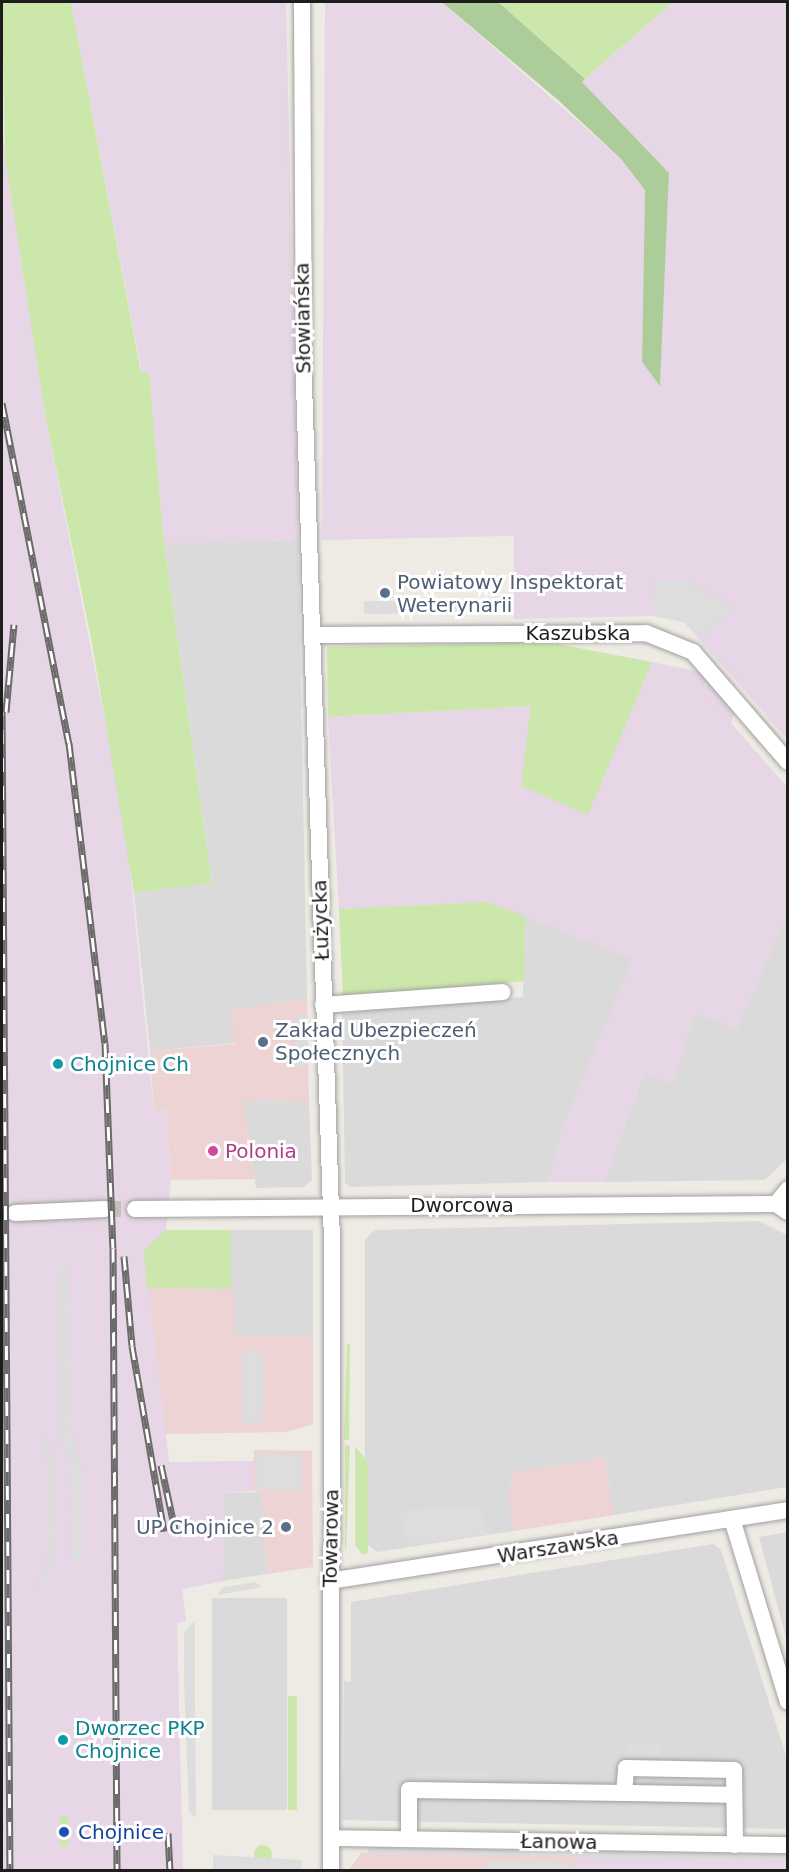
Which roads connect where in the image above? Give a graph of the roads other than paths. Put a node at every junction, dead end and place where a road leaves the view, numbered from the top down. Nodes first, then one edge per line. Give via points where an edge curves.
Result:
1 (302, 2) edge
2 (313, 634) junction
3 (788, 762) edge
4 (503, 992) dead end
5 (323, 1005) junction
6 (788, 1189) edge
7 (330, 1206) junction
8 (782, 1208) edge
9 (105, 1209) tunnel mouth
10 (135, 1209) tunnel mouth
11 (15, 1214) tunnel mouth
12 (788, 1510) edge
13 (732, 1519) junction
14 (329, 1581) junction
15 (788, 1702) edge
16 (624, 1793) junction
17 (734, 1795) junction
18 (331, 1838) junction
19 (409, 1839) junction
20 (735, 1845) junction
21 (788, 1845) edge
22 (332, 1870) edge

1 - 2 street, Słowiańska via 304,384
2 - 3 street, Kaszubska via 646,633 693,651
2 - 5 street, Łużycka
4 - 5 street
5 - 7 street, Łużycka
6 - 8 street
7 - 8 street, Dworcowa
7 - 10 street, Dworcowa
7 - 14 street, Towarowa
9 - 11 street
12 - 13 street, Warszawska
13 - 14 street, Warszawska
13 - 15 street
14 - 18 street, Towarowa
16 - 17 street
16 - 17 street via 626,1768 734,1770
16 - 19 street via 409,1790
17 - 20 street
18 - 19 street, Łanowa
18 - 22 street, Towarowa
19 - 20 street, Łanowa
20 - 21 street, Łanowa

